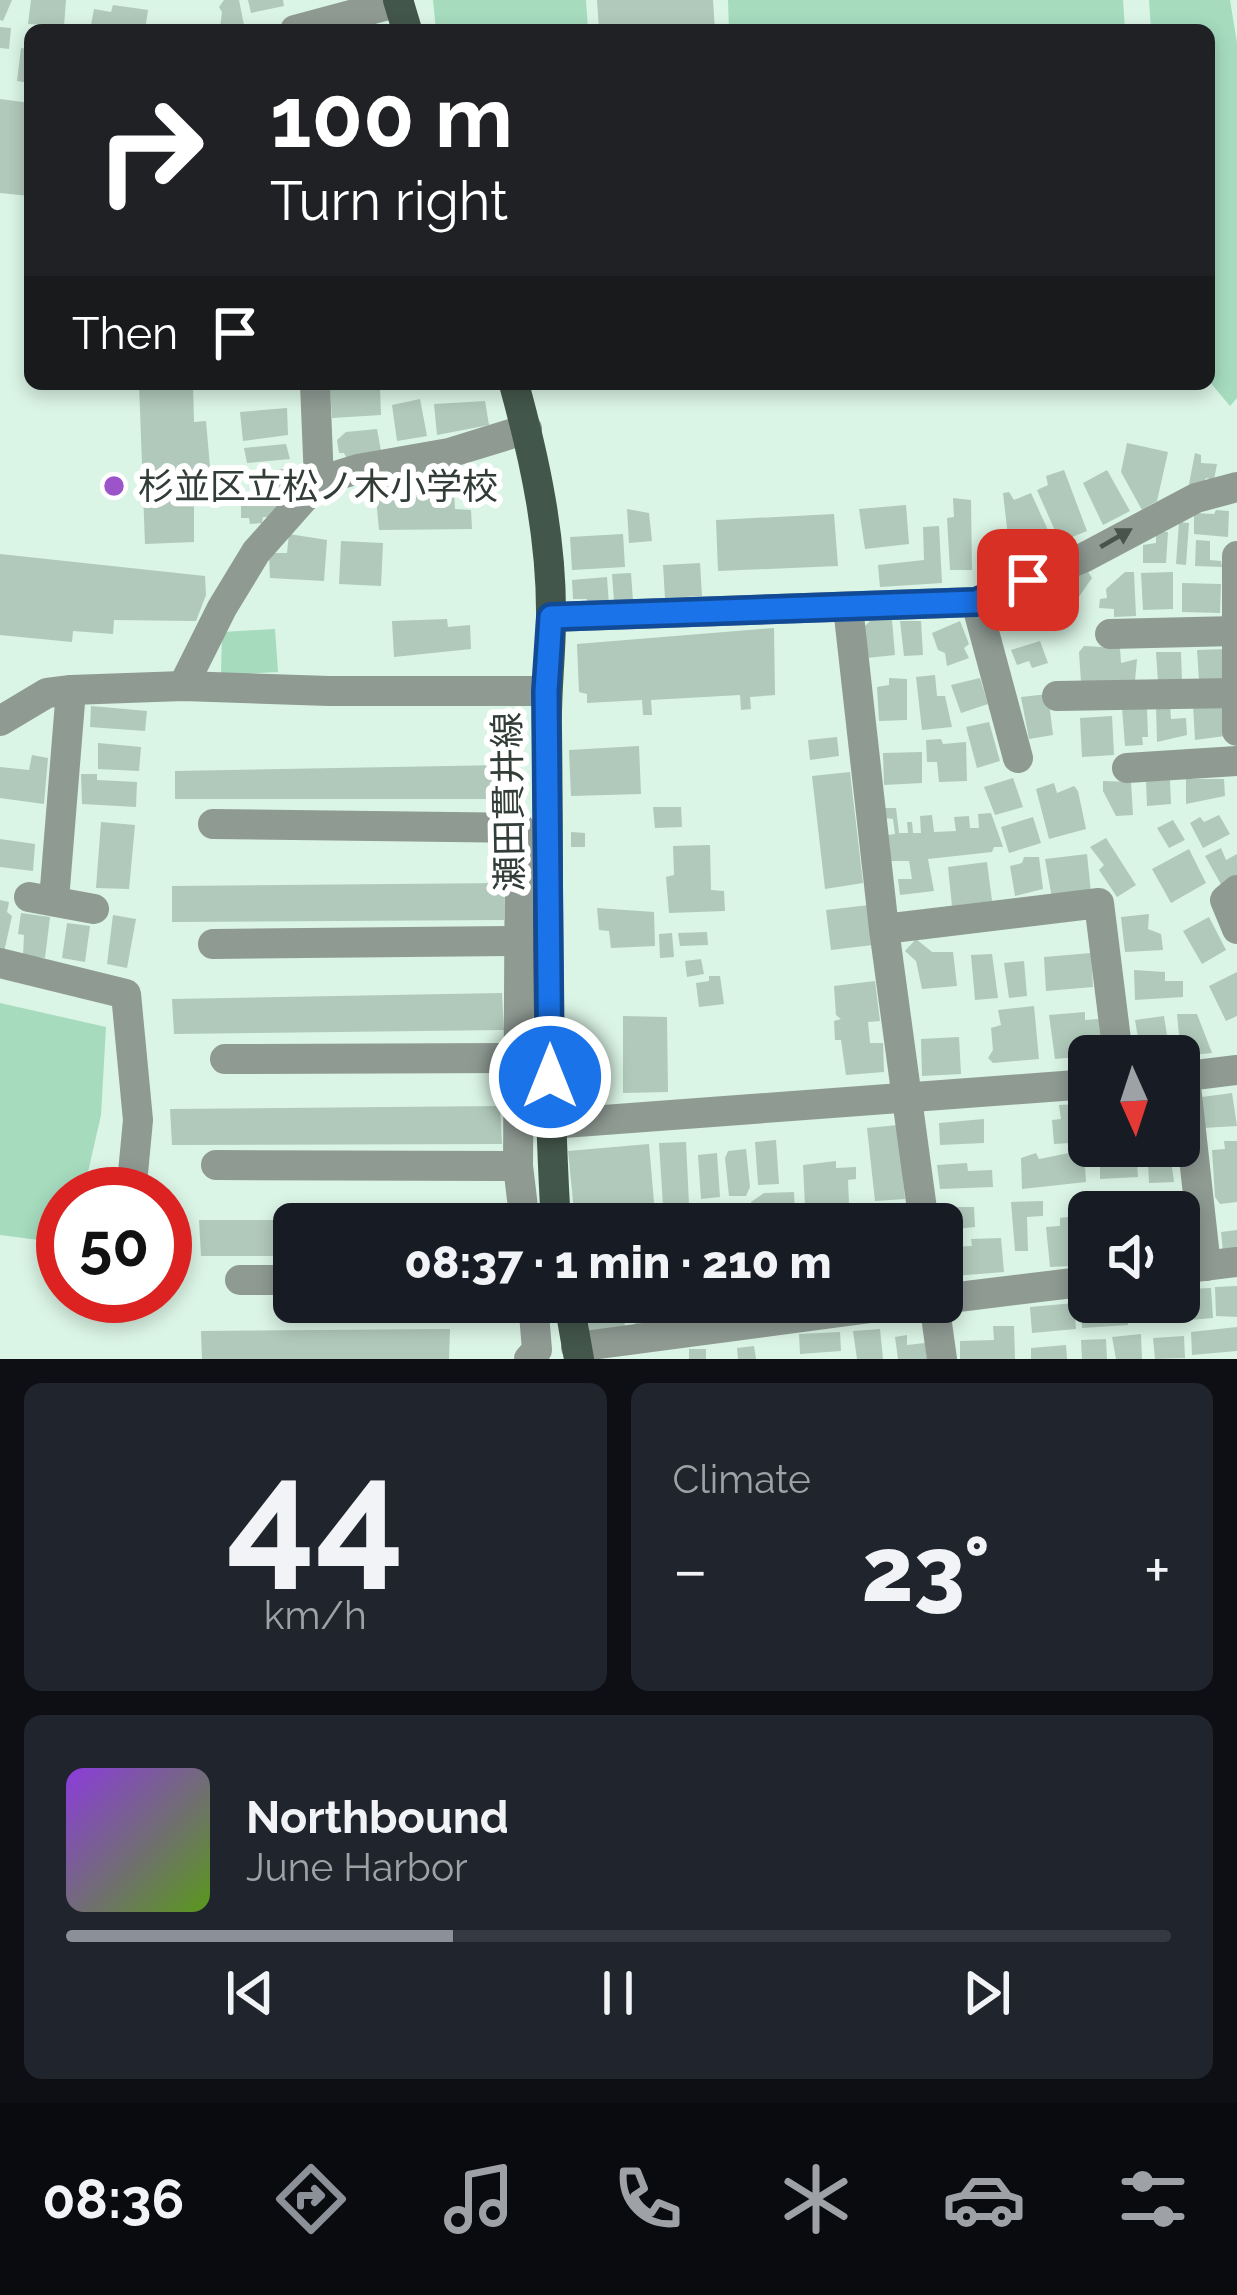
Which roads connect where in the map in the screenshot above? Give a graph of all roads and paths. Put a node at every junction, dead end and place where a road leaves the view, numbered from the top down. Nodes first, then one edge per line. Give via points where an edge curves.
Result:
1 (402, 11) edge
2 (329, 24) edge
3 (316, 390) edge
4 (516, 390) edge
5 (527, 429) junction
6 (319, 482) junction
7 (1237, 487) edge
8 (1237, 556) edge
9 (976, 602) junction
10 (848, 607) junction
11 (551, 617) junction
12 (1235, 631) edge
13 (1110, 634) dead end
14 (184, 686) junction
15 (71, 690) junction
16 (546, 691) junction
17 (1235, 693) edge
18 (1057, 696) dead end
19 (0, 721) edge
20 (1237, 731) edge
21 (1018, 758) dead end
22 (1237, 761) edge
23 (1127, 768) dead end
24 (214, 824) dead end
25 (1237, 890) edge
26 (94, 909) dead end
27 (1237, 928) edge
28 (884, 929) junction
29 (520, 941) junction
30 (213, 944) dead end
31 (0, 963) edge
32 (1115, 1035) edge
33 (519, 1058) junction
34 (225, 1059) dead end
35 (1237, 1070) edge
36 (1200, 1075) edge
37 (1068, 1086) edge
38 (907, 1097) junction
39 (550, 1124) junction
40 (216, 1165) dead end
41 (518, 1166) junction
42 (134, 1167) edge
43 (1194, 1167) edge
44 (522, 1203) edge
45 (555, 1203) edge
46 (921, 1203) edge
47 (1207, 1266) edge
48 (240, 1280) dead end
49 (273, 1280) edge
50 (1068, 1283) edge
51 (963, 1297) edge
52 (535, 1323) edge
53 (573, 1323) edge
54 (777, 1323) edge
55 (940, 1323) edge
56 (578, 1353) edge
57 (529, 1359) edge
58 (942, 1359) edge

1 - 2 street
3 - 6 street
4 - 5 main road, 瀬田貫井線
5 - 6 street
5 - 11 main road, 瀬田貫井線
6 - 14 street via 256,552
9 -> 7 street via 1196,498
8 - 12 street
9 - 10 street
9 - 21 street
10 - 11 street
10 - 28 street
11 - 16 main road, 瀬田貫井線
12 - 13 street
12 - 17 street
14 - 15 street
14 - 16 street
15 - 19 street via 47,693
15 - 26 street via 41,899
16 - 39 main road, 瀬田貫井線
17 - 18 street
17 - 20 street
22 - 23 street
24 - 29 street via 520,828
25 - 27 street via 1225,900
28 - 32 street via 1099,903
28 - 38 street
29 - 30 street
29 - 33 street
31 - 42 street via 126,994 138,1120
33 - 34 street
33 - 41 street
35 - 36 street
37 - 38 street
38 - 39 street
38 - 46 street
39 - 45 main road, 瀬田貫井線
40 - 41 street
41 - 44 street
43 - 47 street
48 - 49 street
50 - 51 street
52 - 57 street via 537,1350
53 - 56 main road
54 - 56 street
55 - 58 street

